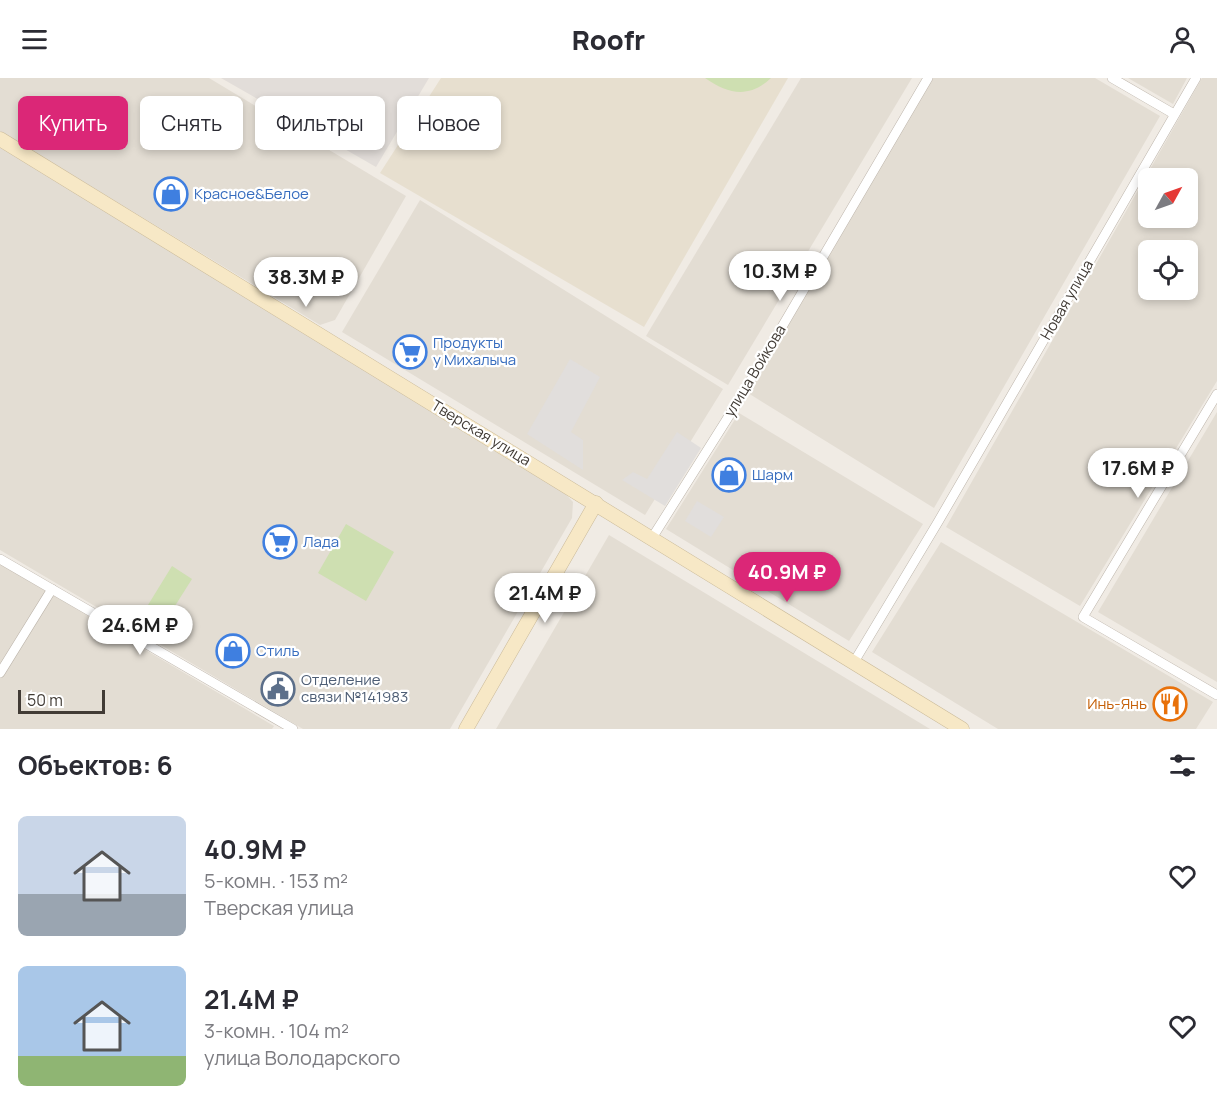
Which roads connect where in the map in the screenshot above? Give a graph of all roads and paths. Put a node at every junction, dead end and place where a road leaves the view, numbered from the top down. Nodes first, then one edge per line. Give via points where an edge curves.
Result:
1 (928, 78) edge
2 (1112, 78) edge
3 (1196, 78) edge
4 (1174, 114) junction
5 (0, 139) edge
6 (1217, 394) edge
7 (596, 503) junction
8 (652, 538) junction
9 (0, 559) edge
10 (52, 589) junction
11 (854, 662) junction
12 (0, 673) edge
13 (1217, 695) edge
14 (293, 729) edge
15 (466, 729) edge
16 (962, 729) edge

1 - 8 street, улица Войкова via 739,400
2 - 4 street
3 - 4 street, Новая улица
4 - 11 street, Новая улица
5 - 7 main road, Тверская улица
6 - 13 street via 1083,617
7 - 8 main road, Тверская улица
7 - 15 main road
8 - 11 main road, Тверская улица
9 - 10 street
10 - 12 street
10 - 14 street
11 - 16 main road, Тверская улица

